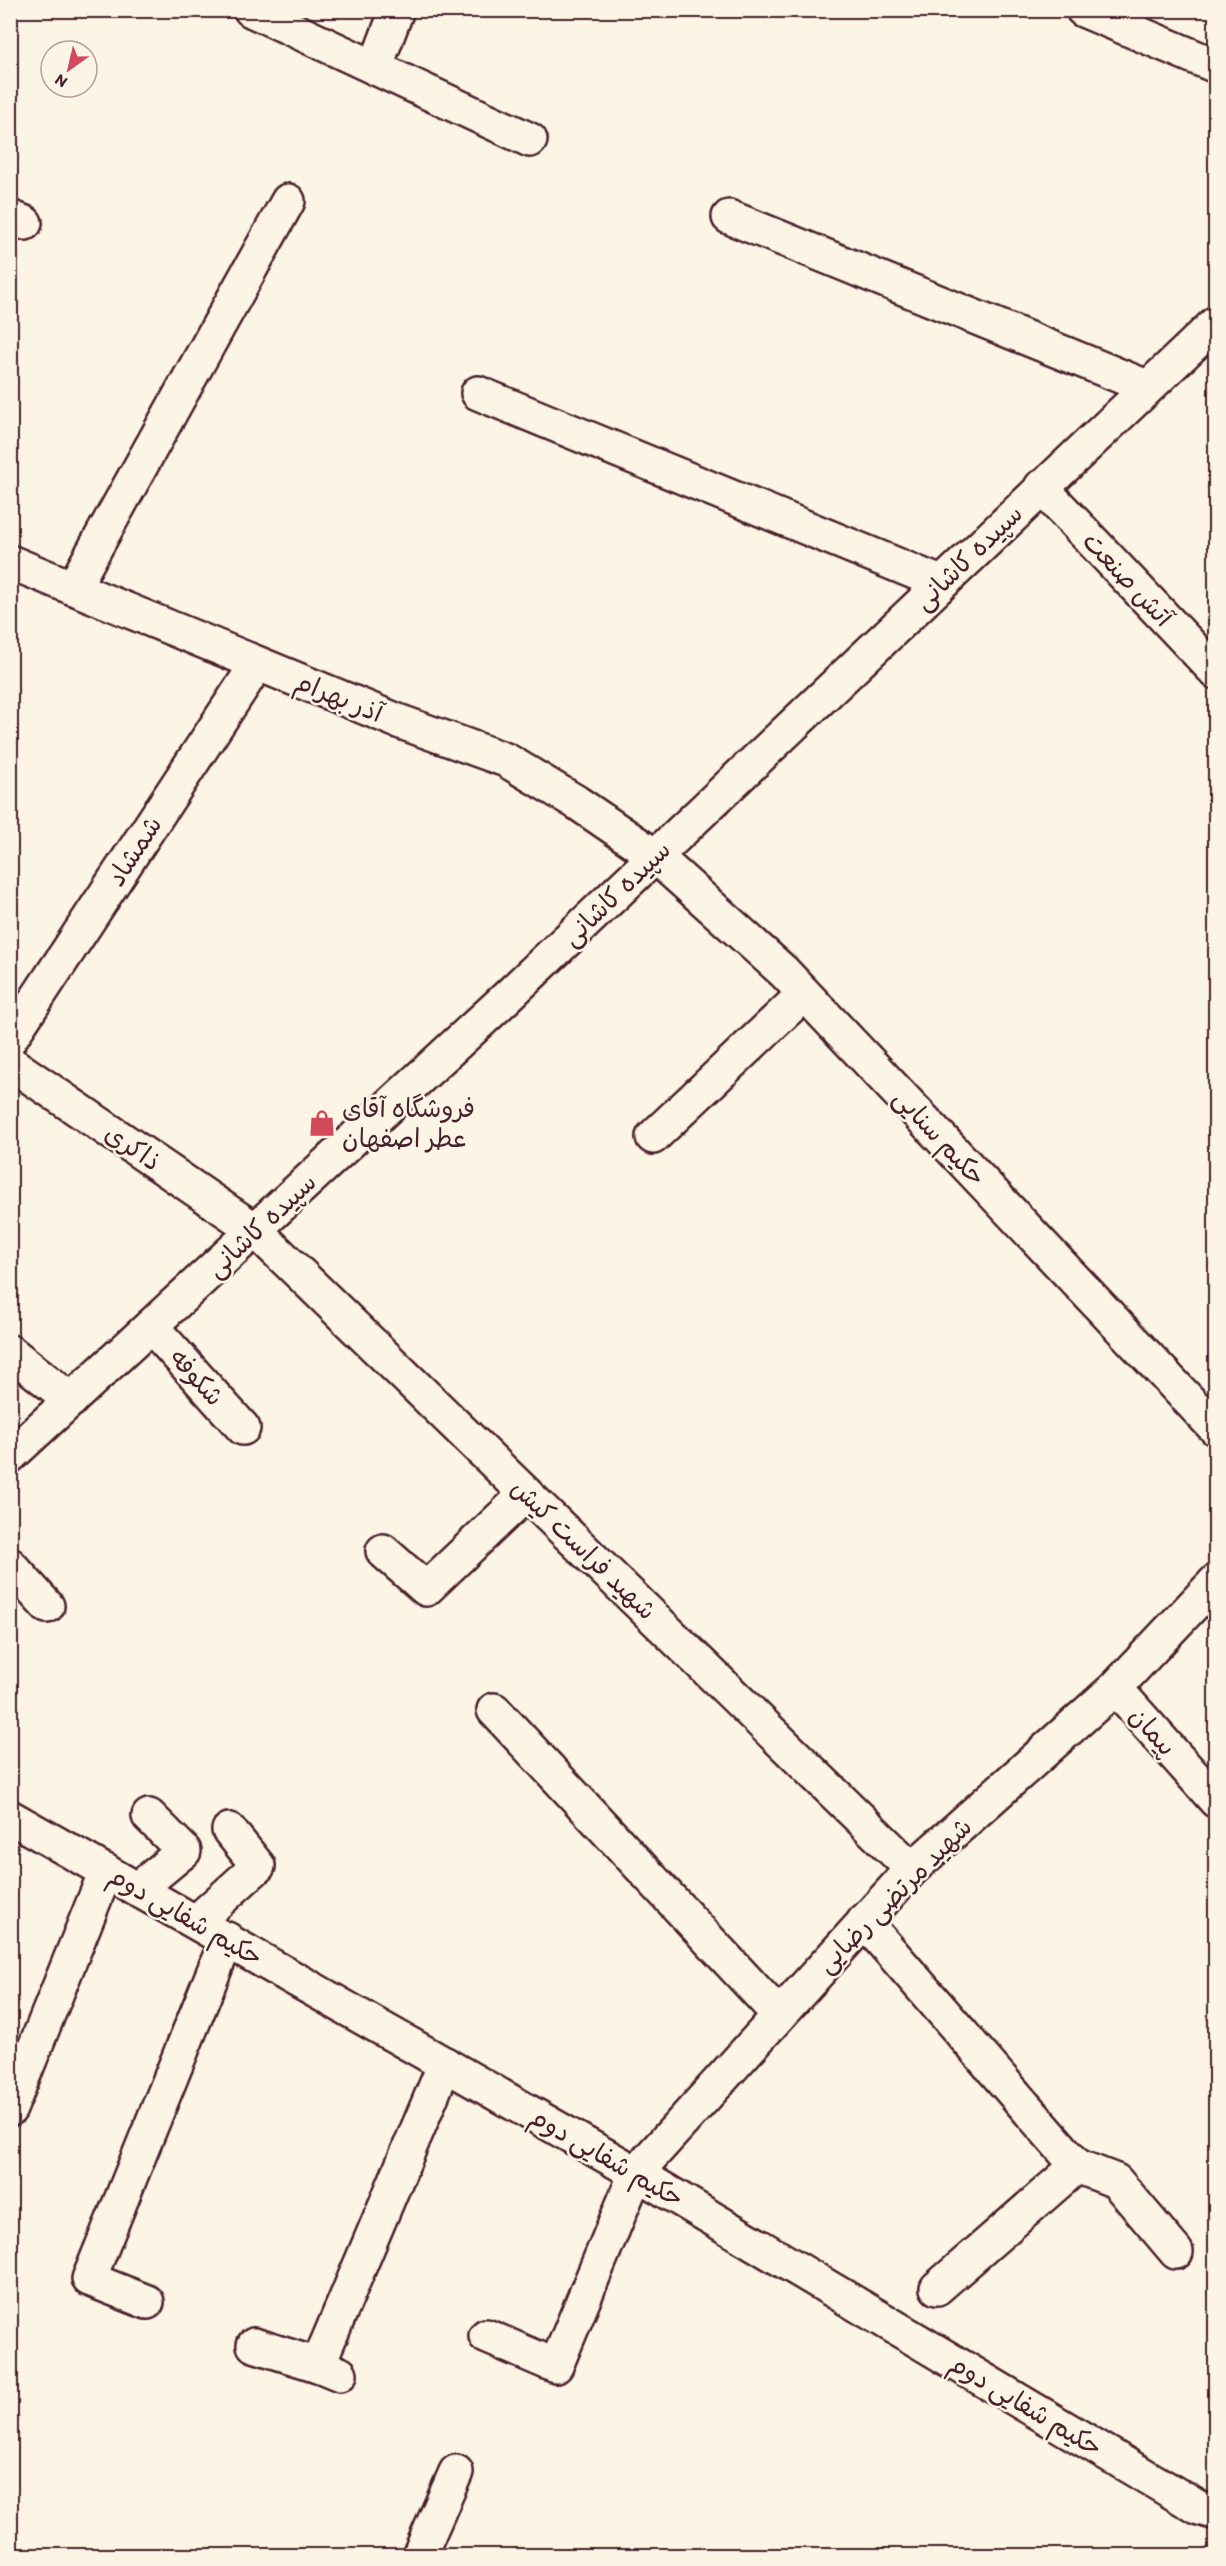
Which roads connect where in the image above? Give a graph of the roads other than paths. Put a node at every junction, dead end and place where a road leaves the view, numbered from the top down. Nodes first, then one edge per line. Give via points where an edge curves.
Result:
1 (251, 10) edge
2 (397, 10) edge
3 (1083, 10) edge
4 (1215, 66) edge
5 (375, 68) junction
6 (530, 140) dead end
7 (288, 201) dead end
8 (729, 217) dead end
9 (1215, 323) edge
10 (1147, 387) junction
11 (478, 393) dead end
12 (1041, 487) junction
13 (10, 562) edge
14 (941, 583) junction
15 (73, 588) junction
16 (257, 664) junction
17 (1215, 672) edge
18 (655, 856) junction
19 (804, 994) junction
20 (15, 1023) edge
21 (10, 1064) edge
22 (653, 1137) dead end
23 (255, 1230) junction
24 (151, 1326) junction
25 (10, 1352) edge
26 (71, 1400) junction
27 (243, 1428) dead end
28 (1215, 1429) edge
29 (10, 1456) edge
30 (526, 1494) junction
31 (383, 1551) dead end
32 (10, 1565) edge
33 (1215, 1581) edge
34 (47, 1606) dead end
35 (1115, 1688) junction
36 (494, 1710) dead end
37 (1215, 1801) edge
38 (149, 1816) dead end
39 (10, 1817) edge
40 (229, 1830) dead end
41 (106, 1871) junction
42 (905, 1877) junction
43 (138, 1889) junction
44 (869, 1916) junction
45 (196, 1922) junction
46 (227, 1939) junction
47 (779, 2014) junction
48 (445, 2064) junction
49 (10, 2109) edge
50 (1077, 2166) junction
51 (636, 2173) junction
52 (1176, 2252) dead end
53 (937, 2288) dead end
54 (147, 2302) dead end
55 (486, 2336) dead end
56 (254, 2345) dead end
57 (456, 2472) dead end
58 (1210, 2516) edge
59 (419, 2556) edge

1 - 5 street
2 - 5 street
3 - 4 street
5 - 6 street
7 - 15 street
8 - 10 street
9 - 10 street, سپیده کاشانی
10 - 12 street, سپیده کاشانی
11 - 14 street
12 - 14 street, سپیده کاشانی
12 - 17 street, آتش صنعت
13 - 15 street, آذر بهرام
14 - 18 street, سپیده کاشانی
15 - 16 street, آذر بهرام
16 - 18 street, آذر بهرام via 398,722 506,760
16 - 20 street, شمشاد
18 - 19 street, حکیم سنایی
18 - 23 street, سپیده کاشانی
19 - 22 street
19 - 28 street, حکیم سنایی
21 - 23 street, ذاکری
23 - 24 street, سپیده کاشانی
23 - 30 street, شهید فراست کیش
24 - 26 street, سپیده کاشانی
24 - 27 street, شکوفه
25 - 26 street
26 - 29 street, سپیده کاشانی
30 - 31 street via 426,1589
30 - 42 street, شهید فراست کیش
32 - 34 street
33 - 35 street, شهید مرتضی رضایی
35 - 37 street, پیمان
35 - 42 street, شهید مرتضی رضایی
36 - 47 street
38 - 43 street via 184,1851
39 - 41 street, حکیم شفایی دوم
40 - 45 street via 258,1866
41 - 43 street, حکیم شفایی دوم
41 - 49 street
42 - 44 street, شهید مرتضی رضایی
43 - 45 street, حکیم شفایی دوم
44 - 47 street, شهید مرتضی رضایی
44 - 50 street
45 - 46 street, حکیم شفایی دوم
46 - 48 street, حکیم شفایی دوم
46 - 54 street via 89,2279
47 - 51 street, شهید مرتضی رضایی
48 - 51 street, حکیم شفایی دوم
48 - 56 street via 329,2370
50 - 52 street via 1116,2181
50 - 53 street
51 - 55 street, شهید مرتضی رضایی via 556,2366
51 - 58 street, حکیم شفایی دوم
57 - 59 street

